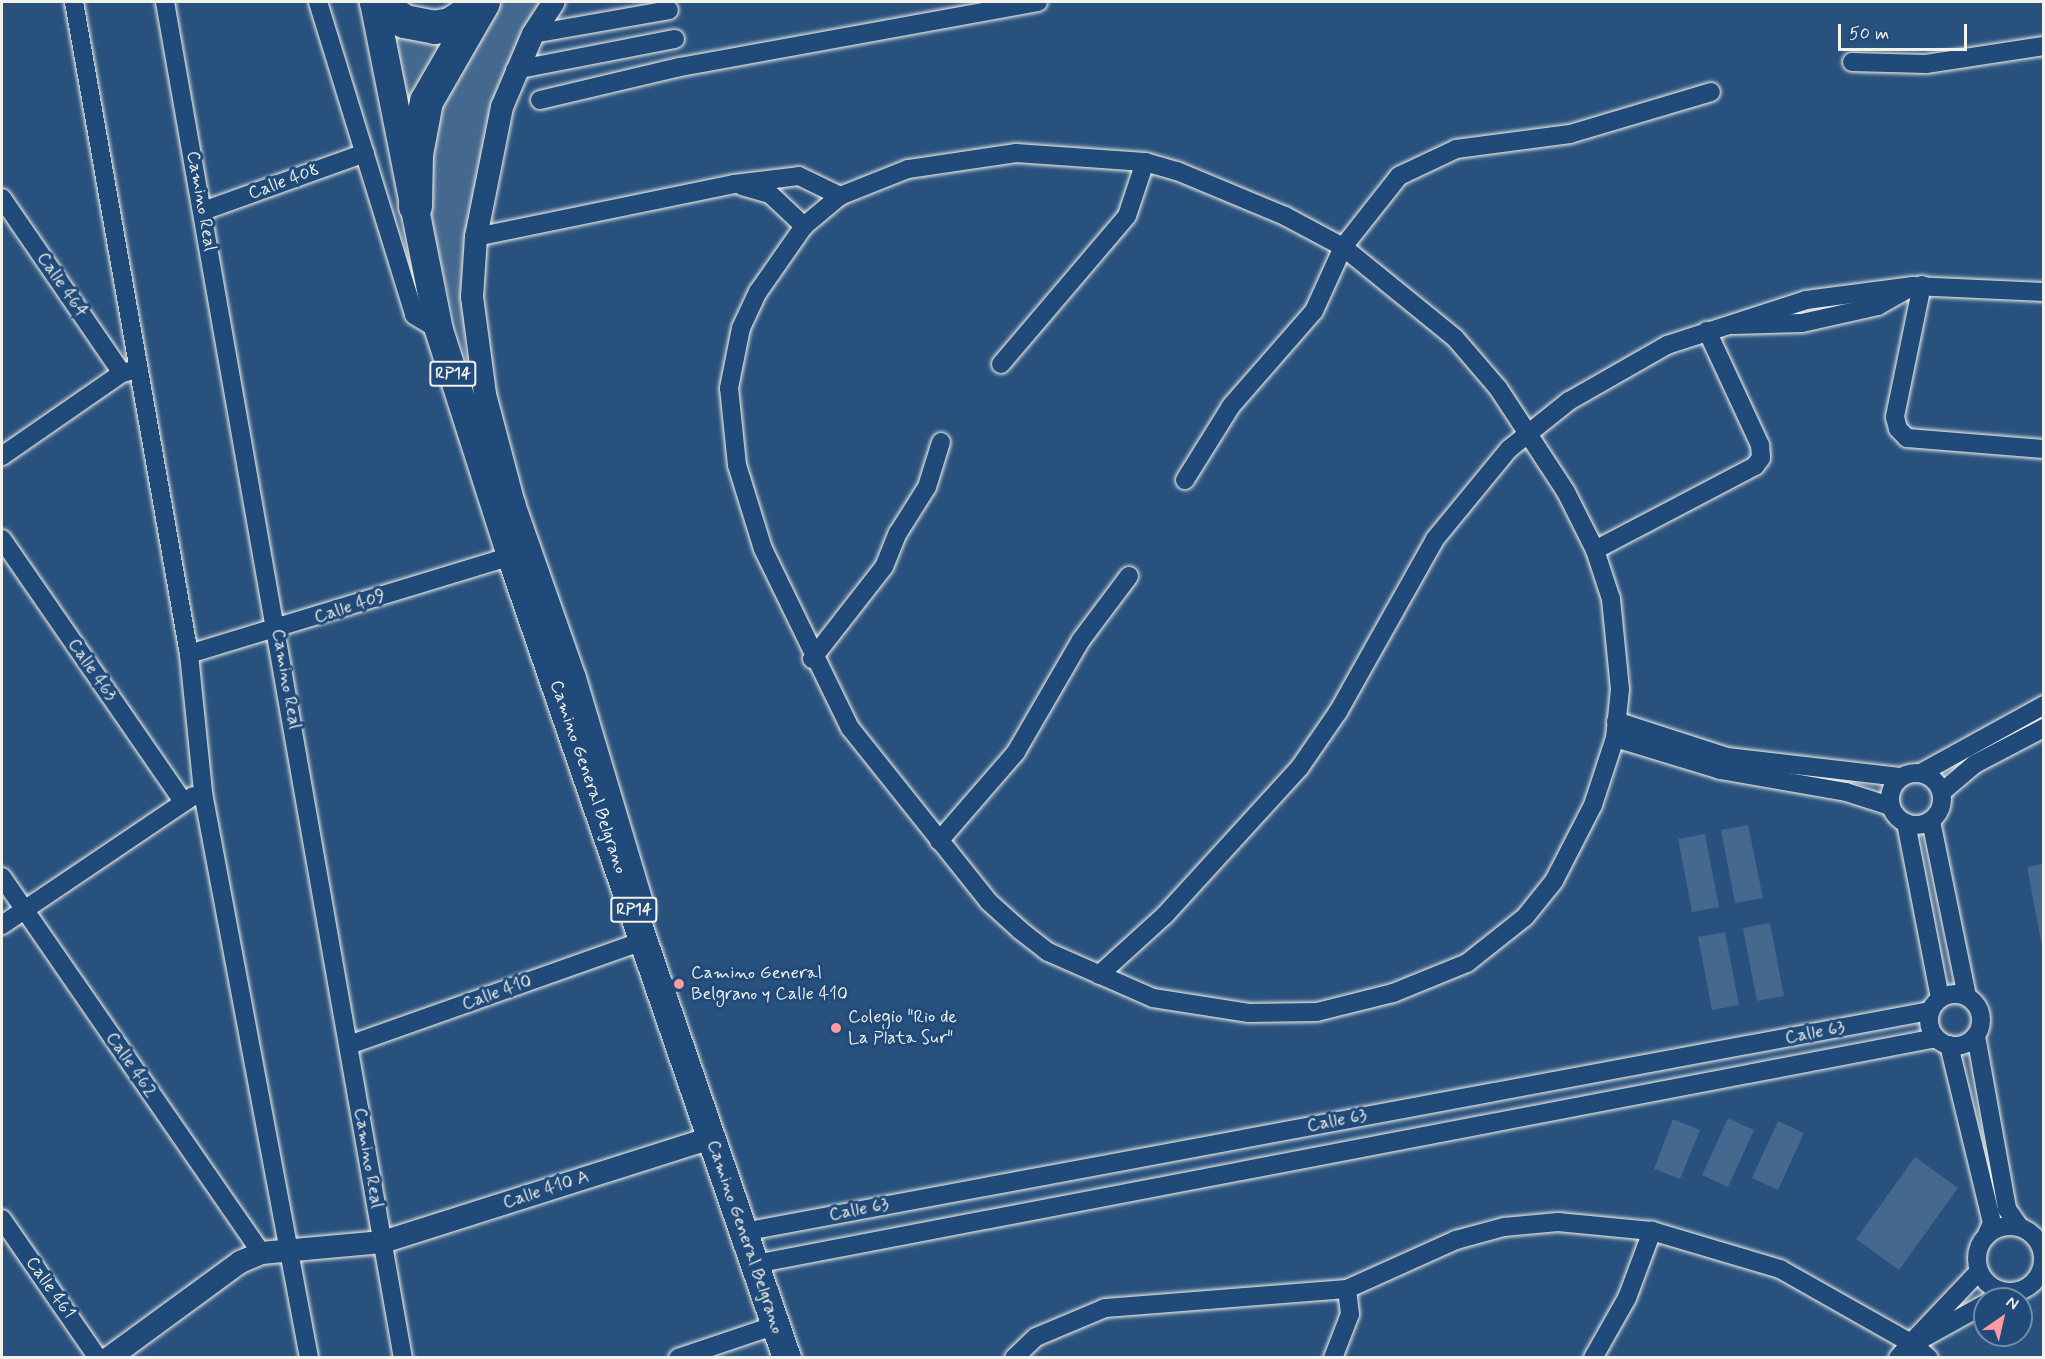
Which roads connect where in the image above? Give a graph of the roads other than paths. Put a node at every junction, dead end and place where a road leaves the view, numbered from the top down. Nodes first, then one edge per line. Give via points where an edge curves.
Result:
1 (74, 2) edge
2 (165, 2) edge
3 (318, 2) edge
4 (356, 2) edge
5 (375, 2) edge
6 (483, 2) edge
7 (554, 2) edge
8 (1038, 2) edge
9 (669, 6) edge
10 (533, 34) junction
11 (675, 39) junction
12 (2043, 46) edge
13 (1852, 62) dead end
14 (681, 67) junction
15 (516, 70) junction
16 (1711, 92) dead end
17 (540, 100) dead end
18 (365, 153) junction
19 (1145, 162) junction
20 (734, 184) junction
21 (840, 196) junction
22 (2, 198) edge
23 (203, 211) junction
24 (417, 216) junction
25 (804, 226) junction
26 (476, 237) junction
27 (1343, 247) junction
28 (1917, 286) junction
29 (2043, 292) edge
30 (439, 330) junction
31 (1707, 331) junction
32 (1001, 364) dead end
33 (130, 371) junction
34 (1528, 432) junction
35 (941, 442) dead end
36 (2043, 449) edge
37 (2, 456) edge
38 (1185, 480) dead end
39 (507, 511) junction
40 (2, 539) edge
41 (1595, 550) junction
42 (511, 556) junction
43 (1129, 576) dead end
44 (278, 630) junction
45 (189, 654) junction
46 (812, 659) junction
47 (2043, 705) edge
48 (2043, 728) edge
49 (1616, 730) junction
50 (1921, 772) junction
51 (1900, 777) junction
52 (1942, 792) junction
53 (203, 793) junction
54 (182, 800) junction
55 (1890, 806) junction
56 (1931, 821) junction
57 (1906, 823) junction
58 (939, 841) junction
59 (2, 877) edge
60 (24, 910) junction
61 (2, 925) edge
62 (645, 940) junction
63 (1099, 975) junction
64 (1967, 996) junction
65 (1935, 1005) junction
66 (1976, 1036) junction
67 (1942, 1042) junction
68 (349, 1046) junction
69 (710, 1138) junction
70 (1998, 1148) junction
71 (1975, 1155) junction
72 (2, 1219) edge
73 (2019, 1226) junction
74 (1652, 1231) junction
75 (743, 1232) junction
76 (1987, 1234) junction
77 (383, 1242) junction
78 (2042, 1244) edge
79 (290, 1247) junction
80 (261, 1253) junction
81 (755, 1264) junction
82 (1979, 1271) junction
83 (2035, 1286) edge
84 (1992, 1287) edge
85 (1347, 1289) junction
86 (1973, 1310) edge
87 (776, 1325) junction
88 (1911, 1343) junction
89 (98, 1358) edge
90 (109, 1358) edge
91 (309, 1358) edge
92 (403, 1358) edge
93 (678, 1358) edge
94 (787, 1358) edge
95 (1014, 1358) edge
96 (1333, 1358) edge
97 (1593, 1358) edge
98 (1898, 1358) edge
99 (1929, 1358) edge

1 - 33 street
2 - 23 street, Camino Real
3 - 18 street
4 - 24 main road, Camino General Belgrano / RP14 via 396,159
5 - 6 highway via 404,21 434,27 450,24
5 - 24 main road, Camino General Belgrano / RP14
6 - 24 highway via 426,101 416,154
7 - 10 street
8 - 14 street
9 - 10 street
9 - 11 street
10 - 15 street
11 - 14 street
11 - 15 street
12 - 13 street via 1926,64
14 - 17 street
15 - 26 street via 502,107
16 - 27 street via 1570,134 1456,148 1425,160 1374,203
18 - 23 street, Calle 408
18 - 30 street via 414,315
19 - 21 street via 1016,153 908,170
19 - 27 street via 1230,191
19 - 32 street via 1126,216
20 - 21 street via 799,176
20 - 25 street via 770,194
20 - 26 street
21 - 25 street
22 - 33 street, Calle 464
23 - 44 street, Camino Real
24 - 30 main road, Camino General Belgrano / RP14
25 - 46 street via 758,292 741,328 729,388 737,465 763,549
26 - 39 street via 472,297
27 - 34 street via 1455,338
27 - 38 street via 1314,311 1231,406
28 - 29 street
28 - 31 street via 1806,300
28 - 36 street via 1895,417 1898,429 1907,438
30 - 39 main road, Camino General Belgrano / RP14
31 - 34 street via 1599,380
31 - 41 street via 1760,445 1761,458 1755,466
33 - 37 street
33 - 45 street
34 - 41 street
34 - 63 street via 1435,539 1338,712 1300,767 1165,915
35 - 46 street via 927,487 898,533 884,567
39 - 42 main road, Camino General Belgrano / RP14
39 - 62 street via 630,850 646,918
40 - 54 street, Calle 463
41 - 49 street via 1617,637
42 - 44 street, Calle 409
42 - 62 main road, Camino General Belgrano / RP14
43 - 58 street via 1081,640 1016,752
44 - 45 street, Calle 409
44 - 68 street, Camino Real
45 - 53 street
46 - 58 street via 850,728
47 - 50 street
48 - 52 street via 1975,764
49 - 51 street via 1772,766
49 - 55 street via 1720,770 1836,790
49 - 63 street via 1593,806 1554,882 1525,918 1467,963 1393,993 1317,1012 1249,1013 1203,1007 1153,998
50 - 51 street
50 - 52 street
51 - 55 street via 1891,790
52 - 56 street via 1941,808
53 - 54 street
53 - 79 street
54 - 60 street
55 - 57 street
56 - 57 street
56 - 64 street
57 - 65 street
58 - 63 street via 1020,930 1048,952
59 - 60 street, Calle 462
60 - 61 street
60 - 80 street, Calle 462
62 - 68 street, Calle 410
62 - 69 main road, Camino General Belgrano / RP14
64 - 65 street, Calle 63
64 - 66 street via 1979,1010
65 - 67 street
65 - 75 street, Calle 63
66 - 67 street, Calle 63
66 - 70 street
67 - 71 street
67 - 81 street, Calle 63
68 - 77 street, Camino Real
69 - 75 main road, Camino General Belgrano / RP14
69 - 77 street, Calle 410 A
70 - 71 street
70 - 73 street via 2007,1209
71 - 76 street via 1992,1223
72 - 89 street, Calle 461
73 - 76 street
73 - 78 street
74 - 85 street via 1569,1222 1504,1227 1456,1240
74 - 88 street via 1780,1269
74 - 97 street via 1627,1298
75 - 81 main road, Camino General Belgrano / RP14
76 - 82 street via 1977,1251
77 - 79 street
77 - 92 street, Camino Real
78 - 83 street
79 - 80 street
79 - 91 street
80 - 90 street via 240,1262
81 - 87 main road, Camino General Belgrano / RP14
82 - 84 street
82 - 88 street
85 - 95 street via 1105,1308 1036,1337
85 - 96 street via 1350,1314
86 - 88 street
87 - 93 street
87 - 94 main road, Camino General Belgrano / RP14
88 - 98 street
88 - 99 street

